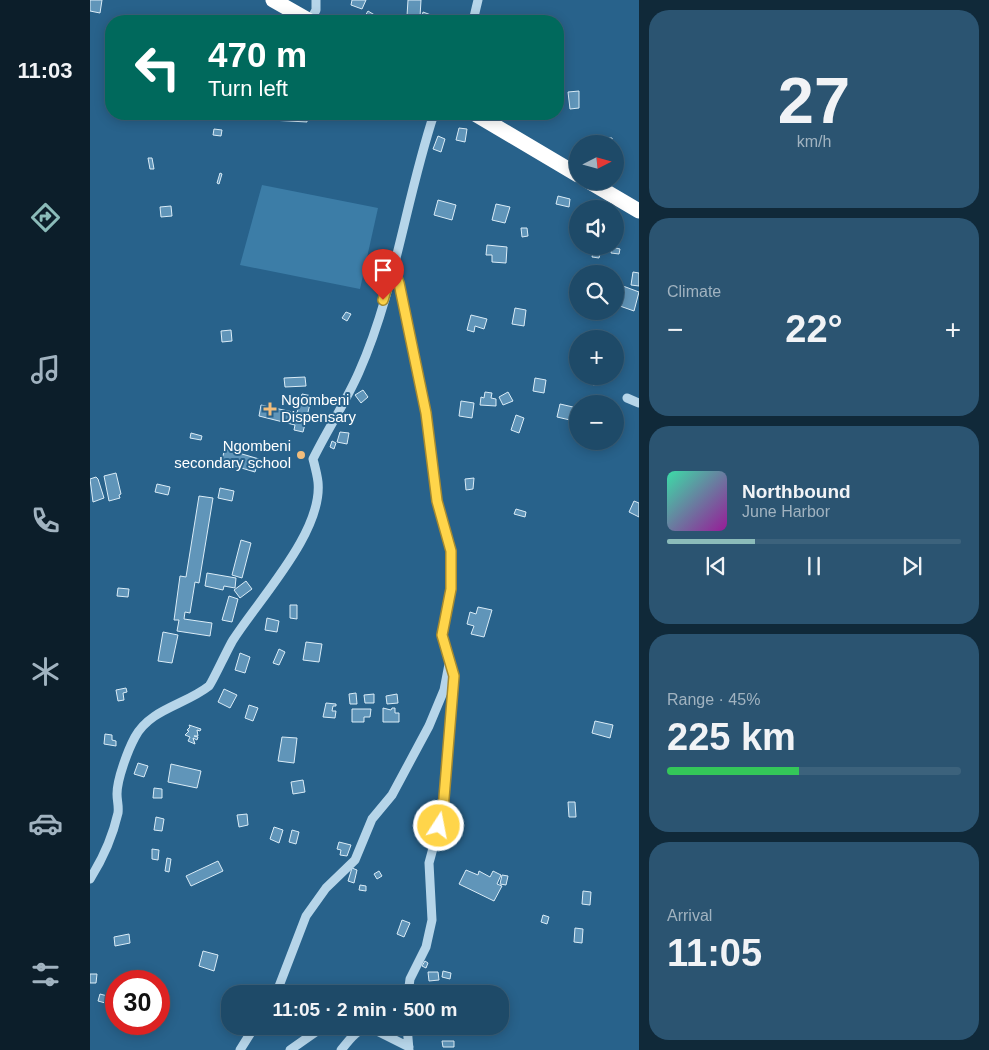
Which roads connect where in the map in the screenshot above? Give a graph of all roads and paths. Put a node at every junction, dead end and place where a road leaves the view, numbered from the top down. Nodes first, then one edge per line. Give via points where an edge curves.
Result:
1 (273, 0) edge
2 (316, 0) edge
3 (478, 0) edge
4 (299, 15) edge
5 (313, 15) edge
6 (474, 15) edge
7 (432, 120) edge
8 (485, 120) edge
9 (569, 170) edge
10 (604, 190) edge
11 (639, 210) edge
12 (393, 267) junction
13 (627, 398) dead end
14 (639, 404) edge
15 (450, 661) junction
16 (90, 879) edge
17 (279, 985) edge
18 (409, 985) edge
19 (249, 1035) edge
20 (311, 1035) edge
21 (353, 1035) edge
22 (384, 1035) edge
23 (408, 1035) edge
24 (409, 1048) edge
25 (240, 1050) edge
26 (290, 1050) edge
27 (341, 1050) edge

1 - 4 highway
2 - 5 street
3 - 6 street
7 - 12 street
8 - 9 highway
10 - 11 highway
12 - 15 street via 426,413 437,501 451,551 451,589 442,635
12 - 16 street via 359,373 313,460 318,483 316,501 297,551 235,637 210,685 148,719 143,725 128,754 119,785 118,813
13 - 14 street
15 - 17 street via 444,690 429,726 392,795 372,819 355,860 326,888 306,916
15 - 18 street via 454,676 443,810 429,863 432,920 426,947
19 - 25 street
20 - 26 street
21 - 27 street
22 - 24 street
23 - 24 street

